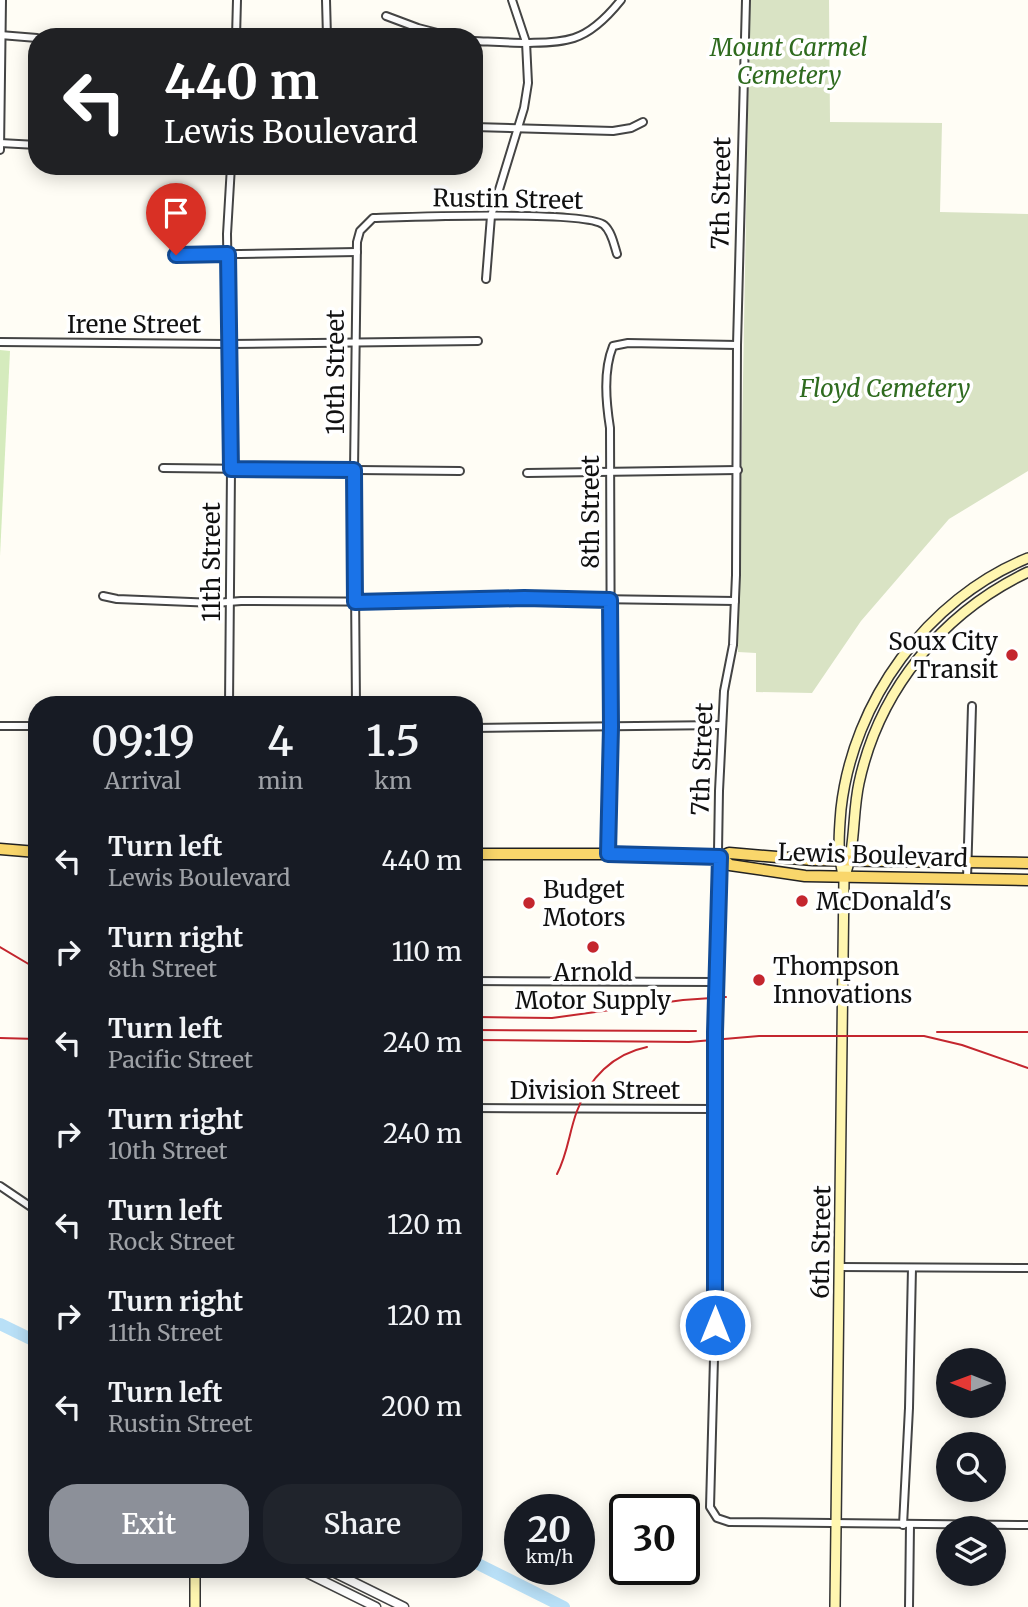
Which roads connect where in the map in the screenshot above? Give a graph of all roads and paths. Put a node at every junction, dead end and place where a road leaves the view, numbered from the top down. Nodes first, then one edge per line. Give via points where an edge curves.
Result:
1 (2, 0) edge
2 (237, 0) edge
3 (326, 0) edge
4 (512, 0) edge
5 (621, 0) edge
6 (746, 0) edge
7 (386, 16) dead end
8 (236, 28) edge
9 (327, 28) edge
10 (418, 28) edge
11 (1, 35) edge
12 (28, 37) edge
13 (483, 41) edge
14 (526, 41) junction
15 (643, 122) dead end
16 (483, 127) edge
17 (518, 127) junction
18 (0, 143) edge
19 (28, 145) edge
20 (0, 150) edge
21 (230, 175) edge
22 (491, 216) junction
23 (377, 217) joint
24 (357, 252) junction
25 (228, 254) junction
26 (617, 254) dead end
27 (176, 255) dead end
28 (486, 279) dead end
29 (355, 341) junction
30 (478, 341) dead end
31 (0, 342) edge
32 (228, 344) junction
33 (737, 345) junction
34 (163, 468) dead end
35 (231, 469) junction
36 (354, 470) junction
37 (738, 470) junction
38 (460, 471) dead end
39 (610, 472) junction
40 (527, 473) dead end
41 (1028, 558) edge
42 (1028, 572) edge
43 (103, 596) dead end
44 (610, 600) junction
45 (231, 601) junction
46 (735, 601) junction
47 (355, 602) junction
48 (229, 696) edge
49 (356, 696) edge
50 (972, 706) dead end
51 (722, 725) junction
52 (0, 726) edge
53 (28, 726) edge
54 (483, 727) edge
55 (611, 727) junction
56 (0, 849) edge
57 (28, 851) edge
58 (483, 854) edge
59 (608, 854) junction
60 (720, 857) junction
61 (839, 860) junction
62 (851, 861) junction
63 (968, 862) junction
64 (1028, 863) edge
65 (844, 878) junction
66 (967, 879) junction
67 (1028, 880) edge
68 (483, 981) edge
69 (717, 982) junction
70 (483, 1108) edge
71 (716, 1109) junction
72 (0, 1186) edge
73 (28, 1205) edge
74 (840, 1267) junction
75 (912, 1268) junction
76 (1028, 1268) edge
77 (836, 1522) junction
78 (906, 1525) junction
79 (1028, 1525) edge
80 (195, 1578) edge
81 (317, 1578) edge
82 (346, 1578) edge
83 (195, 1607) edge
84 (376, 1607) edge
85 (404, 1607) edge
86 (835, 1607) edge
87 (909, 1607) edge

1 - 11 street
2 - 8 street
3 - 9 street
4 - 14 street
5 - 14 street via 595,26 573,39
6 - 33 street, 7th Street
7 - 10 street
11 - 12 street
11 - 18 street
13 - 14 street
14 - 17 street via 528,83
15 - 17 street via 613,131
16 - 17 street
17 - 22 street
18 - 19 street
18 - 20 street
21 - 25 street, 11th Street
22 - 23 street, Rustin Street
22 - 26 street, Rustin Street via 591,219 605,226
22 - 28 street
23 - 24 street, 10th Street via 360,231
24 - 25 street
24 - 29 street, 10th Street
25 - 27 street
25 - 32 street, 11th Street
29 - 30 street, Irene Street
29 - 32 street, Irene Street
29 - 36 street, 10th Street
31 - 32 street, Irene Street
32 - 35 street, 11th Street
33 - 37 street, 7th Street
33 - 39 street, 8th Street via 613,346 607,375
34 - 35 street
35 - 36 street
35 - 45 street, 11th Street
36 - 38 street
36 - 47 street, 10th Street
37 - 39 street
37 - 46 street, 7th Street
39 - 40 street
39 - 44 street, 8th Street
41 - 61 main road, 6th Street via 957,601 922,633 894,668 868,714 850,765
42 - 62 main road, 6th Street via 966,610 929,645 901,682 863,764
43 - 45 street
44 - 46 street
44 - 47 street
44 - 55 street, 8th Street
45 - 47 street
45 - 48 street, 11th Street
46 - 51 street, 7th Street
47 - 49 street, 10th Street
50 - 63 street
51 - 55 street
51 - 60 street, 7th Street
52 - 53 street
54 - 55 street
55 - 59 street, 8th Street
56 - 57 main road
58 - 59 main road, Lewis Boulevard
59 - 60 main road, Lewis Boulevard
60 - 61 main road, Lewis Boulevard via 729,853
60 - 65 main road, Lewis Boulevard via 730,865 773,873
60 - 69 street, 7th Street
61 - 62 main road, Lewis Boulevard
61 - 65 main road, 6th Street
62 - 63 main road, Lewis Boulevard
62 - 65 main road, 6th Street
63 - 64 main road, Lewis Boulevard
63 - 66 street
65 - 66 main road, Lewis Boulevard
65 - 74 main road, 6th Street
66 - 67 main road, Lewis Boulevard
68 - 69 street
69 - 71 street, 7th Street
70 - 71 street, Division Street
71 - 77 street, 7th Street via 710,1507 717,1518 729,1522
72 - 73 street
74 - 75 street
74 - 77 main road, 6th Street
75 - 76 street
75 - 78 street
77 - 78 street
77 - 86 main road, 6th Street
78 - 79 street
78 - 87 street
80 - 83 main road
81 - 84 street
82 - 85 street

